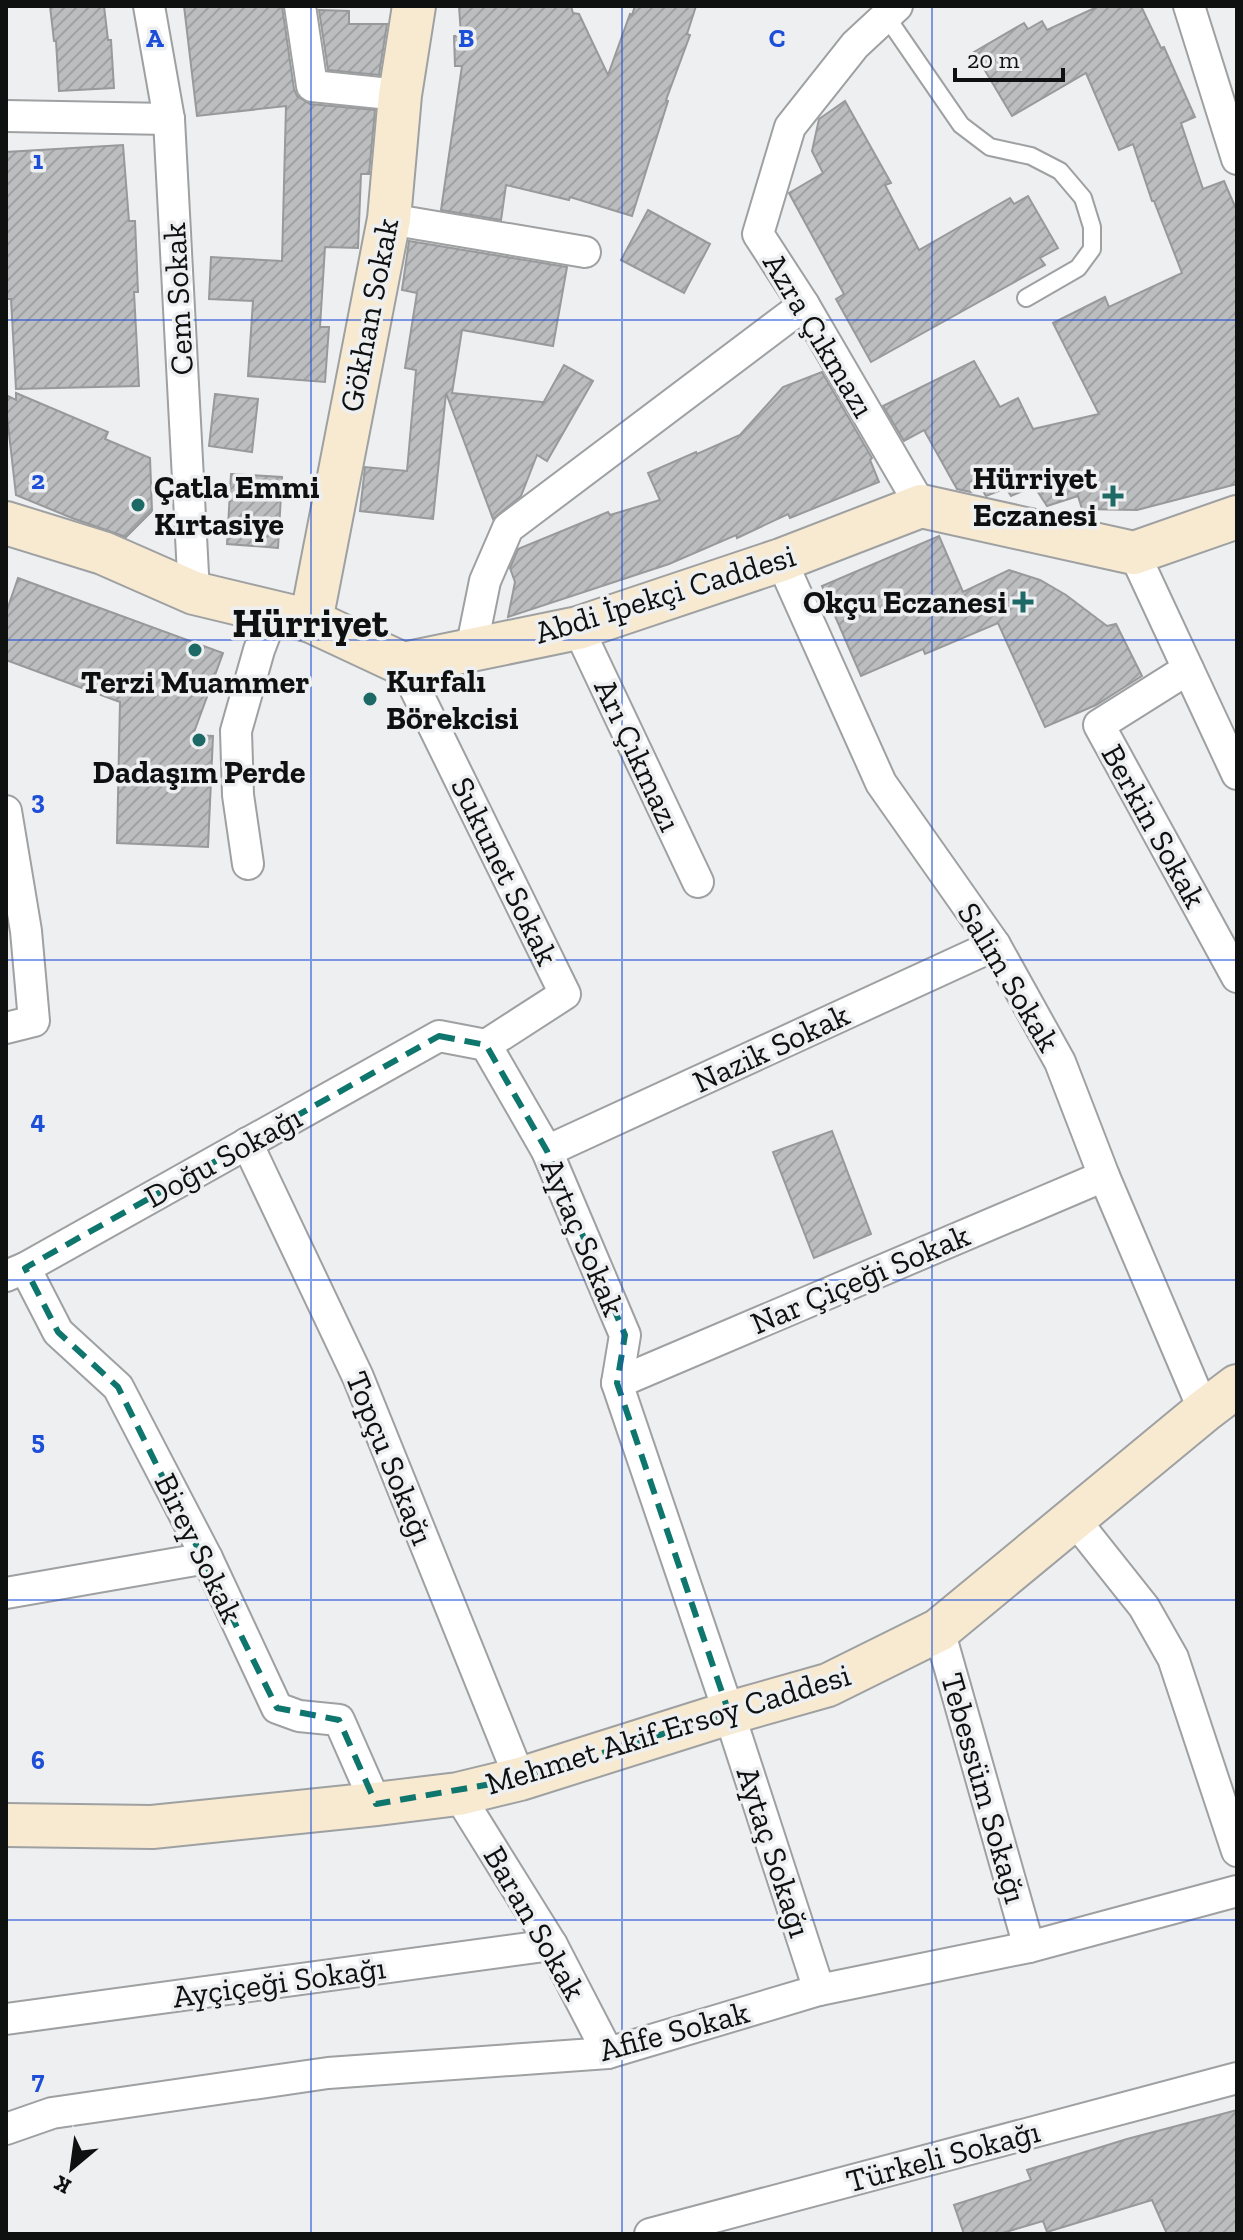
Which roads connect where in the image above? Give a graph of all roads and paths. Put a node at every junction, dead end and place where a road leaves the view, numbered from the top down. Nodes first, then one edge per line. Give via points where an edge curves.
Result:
1 (149, 6) edge
2 (300, 6) edge
3 (414, 6) edge
4 (1189, 6) edge
5 (892, 11) edge
6 (400, 95) junction
7 (6, 116) edge
8 (169, 119) junction
9 (1237, 159) edge
10 (389, 219) junction
11 (585, 252) dead end
12 (1026, 298) dead end
13 (804, 305) junction
14 (921, 506) junction
15 (1237, 517) edge
16 (6, 523) edge
17 (1134, 553) junction
18 (781, 560) junction
19 (194, 593) junction
20 (292, 617) junction
21 (578, 628) junction
22 (471, 650) junction
23 (403, 664) junction
24 (1188, 669) junction
25 (1237, 774) edge
26 (6, 811) edge
27 (248, 864) dead end
28 (698, 882) dead end
29 (995, 945) junction
30 (1237, 977) edge
31 (6, 1028) edge
32 (486, 1045) junction
33 (247, 1143) junction
34 (547, 1151) junction
35 (1104, 1176) junction
36 (15, 1272) edge
37 (617, 1383) junction
38 (1237, 1386) edge
39 (1204, 1411) junction
40 (1074, 1519) junction
41 (207, 1558) junction
42 (6, 1593) edge
43 (939, 1630) junction
44 (729, 1713) junction
45 (520, 1779) junction
46 (458, 1794) junction
47 (376, 1804) junction
48 (6, 1825) edge
49 (1237, 1851) edge
50 (1237, 1891) edge
51 (552, 1945) junction
52 (1029, 1947) junction
53 (819, 1990) junction
54 (6, 2019) edge
55 (608, 2053) junction
56 (1237, 2078) edge
57 (6, 2129) edge
58 (650, 2234) edge

1 - 8 street, Cem Sokak
2 - 6 street via 312,86
3 - 6 street, Gökhan Sokak
4 - 9 street
5 - 12 lane via 961,125 990,147 1031,156 1060,171 1083,198 1092,249 1078,268
5 - 13 street, Azra Çıkmazı via 855,45 790,127 758,234
6 - 10 street, Gökhan Sokak
7 - 8 street
8 - 19 street, Cem Sokak
10 - 11 street
10 - 20 street, Gökhan Sokak
13 - 14 street, Azra Çıkmazı
13 - 22 street via 508,528 485,581
14 - 17 street
14 - 18 street, Abdi İpekçi Caddesi
15 - 17 street
16 - 19 street via 103,553
17 - 24 street
18 - 21 street, Abdi İpekçi Caddesi
18 - 29 street, Salim Sokak via 881,783
19 - 20 street
20 - 23 street
20 - 27 street via 259,650 236,731
21 - 22 street, Abdi İpekçi Caddesi
21 - 28 street, Arı Çıkmazı
22 - 23 street, Abdi İpekçi Caddesi
23 - 32 street, Sukunet Sokak via 565,994
24 - 25 street
24 - 30 street, Berkin Sokak via 1099,725
26 - 31 street via 34,1021
29 - 34 street, Nazik Sokak
29 - 35 street, Salim Sokak via 1060,1062
32 - 33 street, Doğu Sokağı via 439,1036
32 - 34 street, Aytaç Sokak
33 - 36 street, Doğu Sokağı
33 - 45 street, Topçu Sokağı via 358,1377
34 - 37 street, Aytaç Sokak via 625,1335
35 - 37 street, Nar Çiçeği Sokak
35 - 39 street, Salim Sokak
36 - 41 street, Birey Sokak via 58,1332 118,1387
37 - 44 street, Aytaç Sokak
38 - 39 street, Mehmet Akif Ersoy Caddesi
39 - 40 street, Mehmet Akif Ersoy Caddesi
40 - 43 street, Mehmet Akif Ersoy Caddesi
40 - 49 street via 1144,1607 1173,1658
41 - 42 street
41 - 47 street, Birey Sokak via 277,1708 339,1720
43 - 44 street, Mehmet Akif Ersoy Caddesi via 828,1685
43 - 52 street, Tebessüm Sokağı
44 - 45 street, Mehmet Akif Ersoy Caddesi
44 - 53 street, Aytaç Sokağı
45 - 46 street, Mehmet Akif Ersoy Caddesi
46 - 47 street, Mehmet Akif Ersoy Caddesi
46 - 51 street, Baran Sokak
47 - 48 street, Mehmet Akif Ersoy Caddesi via 152,1827
50 - 52 street, Afife Sokak
51 - 54 street, Ayçiçeği Sokağı
51 - 55 street, Baran Sokak
52 - 53 street, Afife Sokak
53 - 55 street, Afife Sokak
55 - 57 street, Afife Sokak via 328,2073 52,2113
56 - 58 street, Türkeli Sokağı

